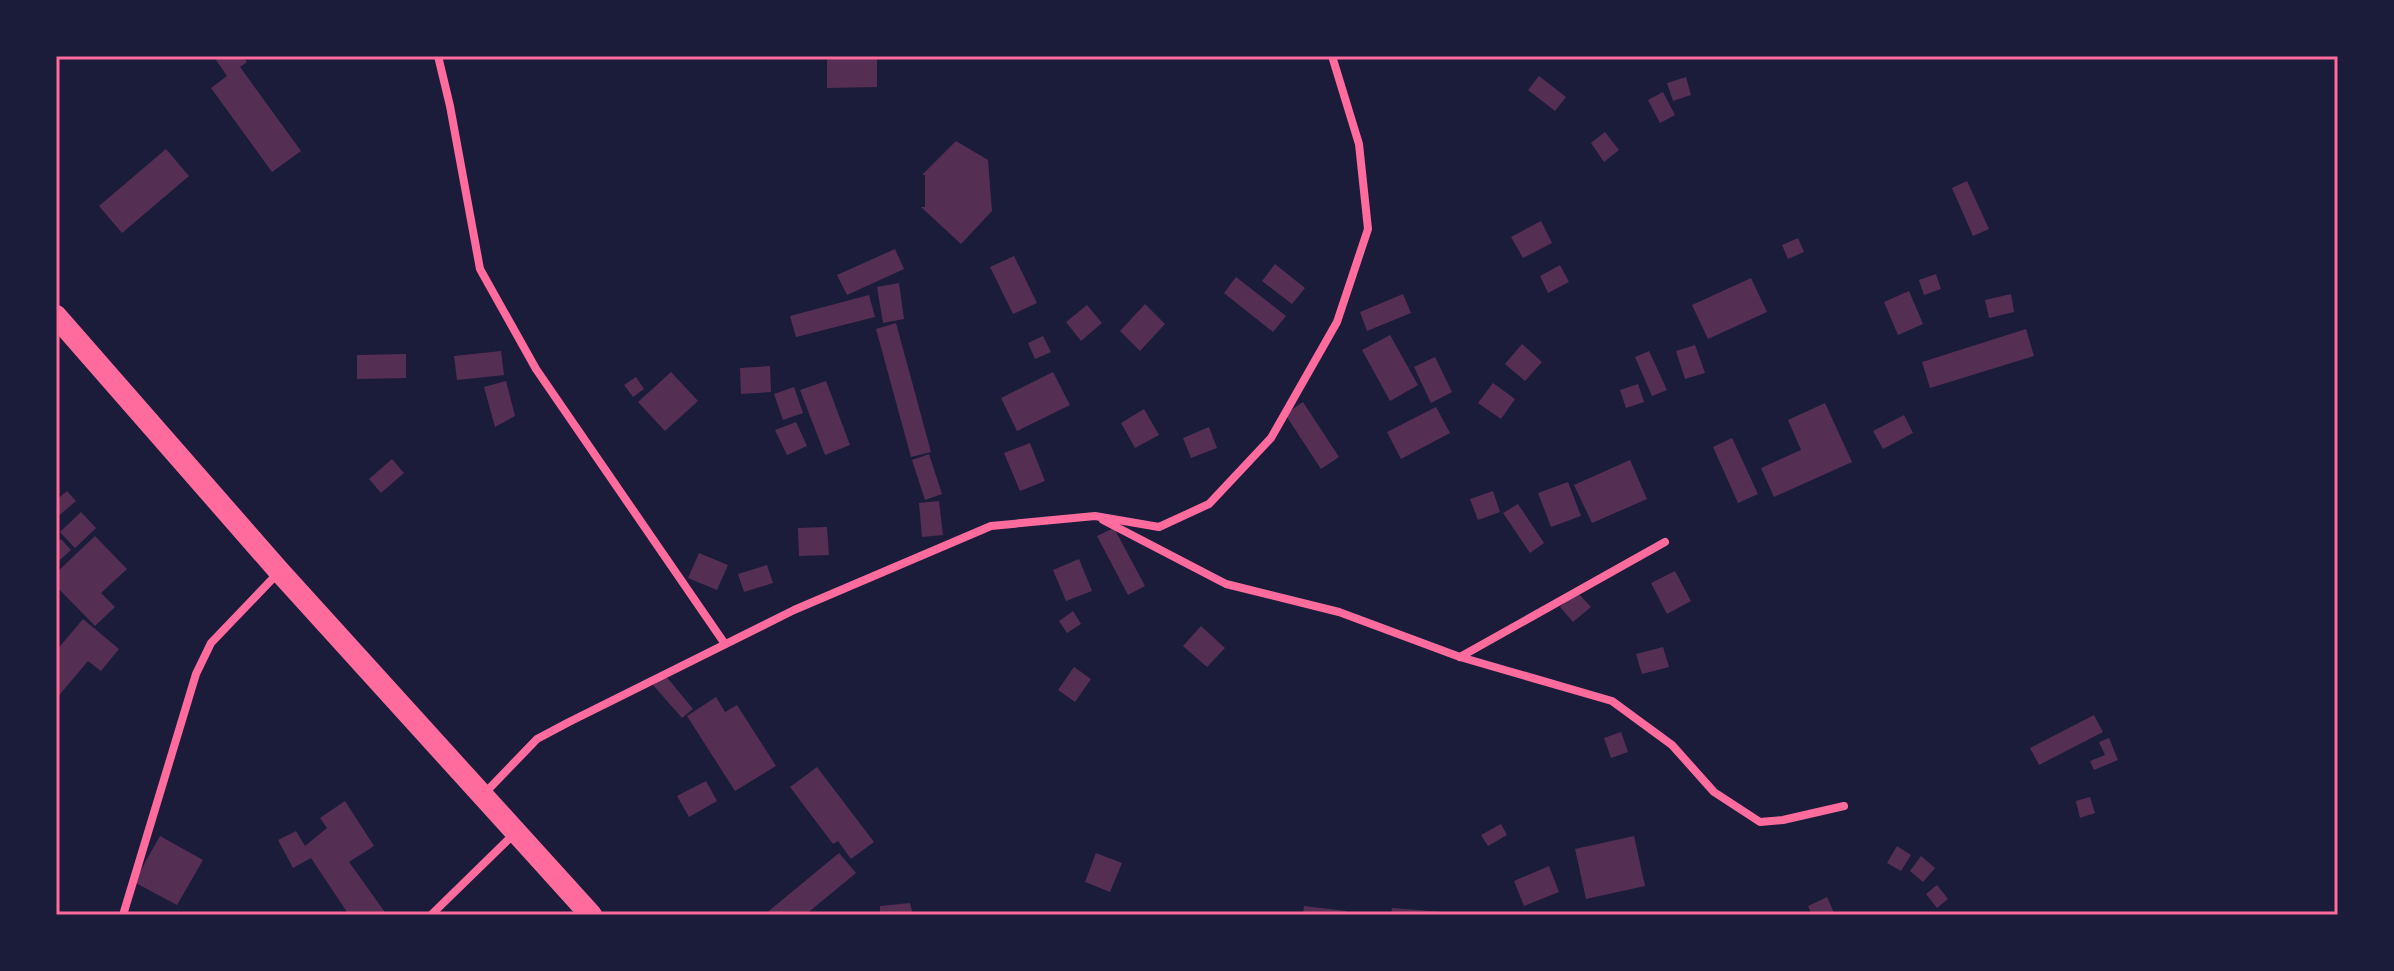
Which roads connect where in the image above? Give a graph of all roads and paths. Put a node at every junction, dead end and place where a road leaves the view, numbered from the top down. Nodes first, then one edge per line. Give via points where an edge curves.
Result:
1 (438, 56) edge
2 (1332, 56) edge
3 (56, 316) edge
4 (1095, 516) junction
5 (1665, 542) dead end
6 (279, 571) junction
7 (725, 644) junction
8 (1460, 657) junction
9 (482, 796) junction
10 (1844, 806) dead end
11 (515, 832) junction
12 (123, 915) edge
13 (431, 915) edge
14 (591, 915) edge

1 - 7 street via 480,269 536,369
2 - 4 street via 1359,144 1368,229 1337,322 1271,438 1209,504 1159,527
3 - 6 highway
4 - 7 street via 991,526
4 - 8 street via 1226,584 1339,612
5 - 8 street
6 - 9 highway
6 - 12 street via 211,643 196,674
7 - 9 street via 537,739
8 - 10 street via 1612,701 1672,745 1714,792 1760,822
9 - 11 highway
11 - 13 street
11 - 14 highway

